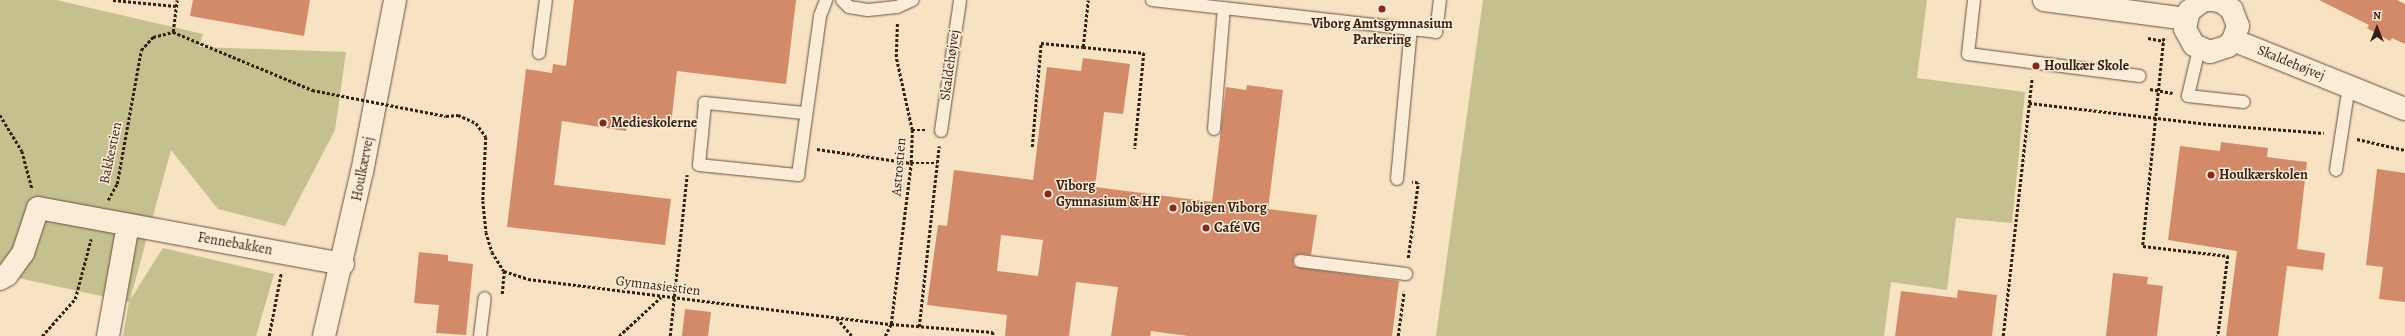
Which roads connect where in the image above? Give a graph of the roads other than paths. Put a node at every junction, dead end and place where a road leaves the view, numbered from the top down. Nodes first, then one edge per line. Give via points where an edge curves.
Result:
1 (395, 0) edge
2 (546, 0) edge
3 (826, 0) edge
4 (842, 0) edge
5 (913, 0) edge
6 (960, 0) edge
7 (1152, 0) edge
8 (1440, 0) edge
9 (1974, 0) edge
10 (2044, 0) edge
11 (2217, 0) edge
12 (1224, 8) junction
13 (2176, 18) junction
14 (1411, 29) junction
15 (2233, 40) junction
16 (2199, 49) junction
17 (539, 53) dead end
18 (2140, 76) road end
19 (2349, 86) junction
20 (2244, 102) dead end
21 (2405, 109) edge
22 (804, 113) junction
23 (1214, 129) dead end
24 (941, 131) road end
25 (2336, 170) dead end
26 (1397, 179) road end
27 (128, 225) junction
28 (1300, 261) dead end
29 (342, 264) junction
30 (1406, 274) road end
31 (0, 279) edge
32 (485, 298) dead end
33 (108, 336) edge
34 (324, 336) edge
35 (480, 336) edge

1 - 29 street, Houlkærvej
2 - 17 lane
3 - 22 lane via 820,16
4 - 5 lane via 849,7 868,10 897,7
6 - 24 lane, Skaldehøjvej
7 - 12 lane
8 - 14 lane via 1436,32
9 - 18 lane via 1968,54
10 - 13 street
11 - 13 street via 2195,5
11 - 15 street via 2232,10 2236,18 2238,26
12 - 14 lane
12 - 23 lane
13 - 16 street
14 - 26 lane
15 - 16 street via 2220,50 2210,52
15 - 19 street, Skaldehøjvej
16 - 20 lane via 2188,96
19 - 21 street, Skaldehøjvej
19 - 25 lane
22 - 22 lane via 705,103 699,165 798,175
27 - 29 street, Fennebakken
27 - 31 street, Fennebakken via 38,208 23,253 7,275
27 - 33 street
28 - 30 lane
29 - 34 street, Houlkærvej
32 - 35 lane

